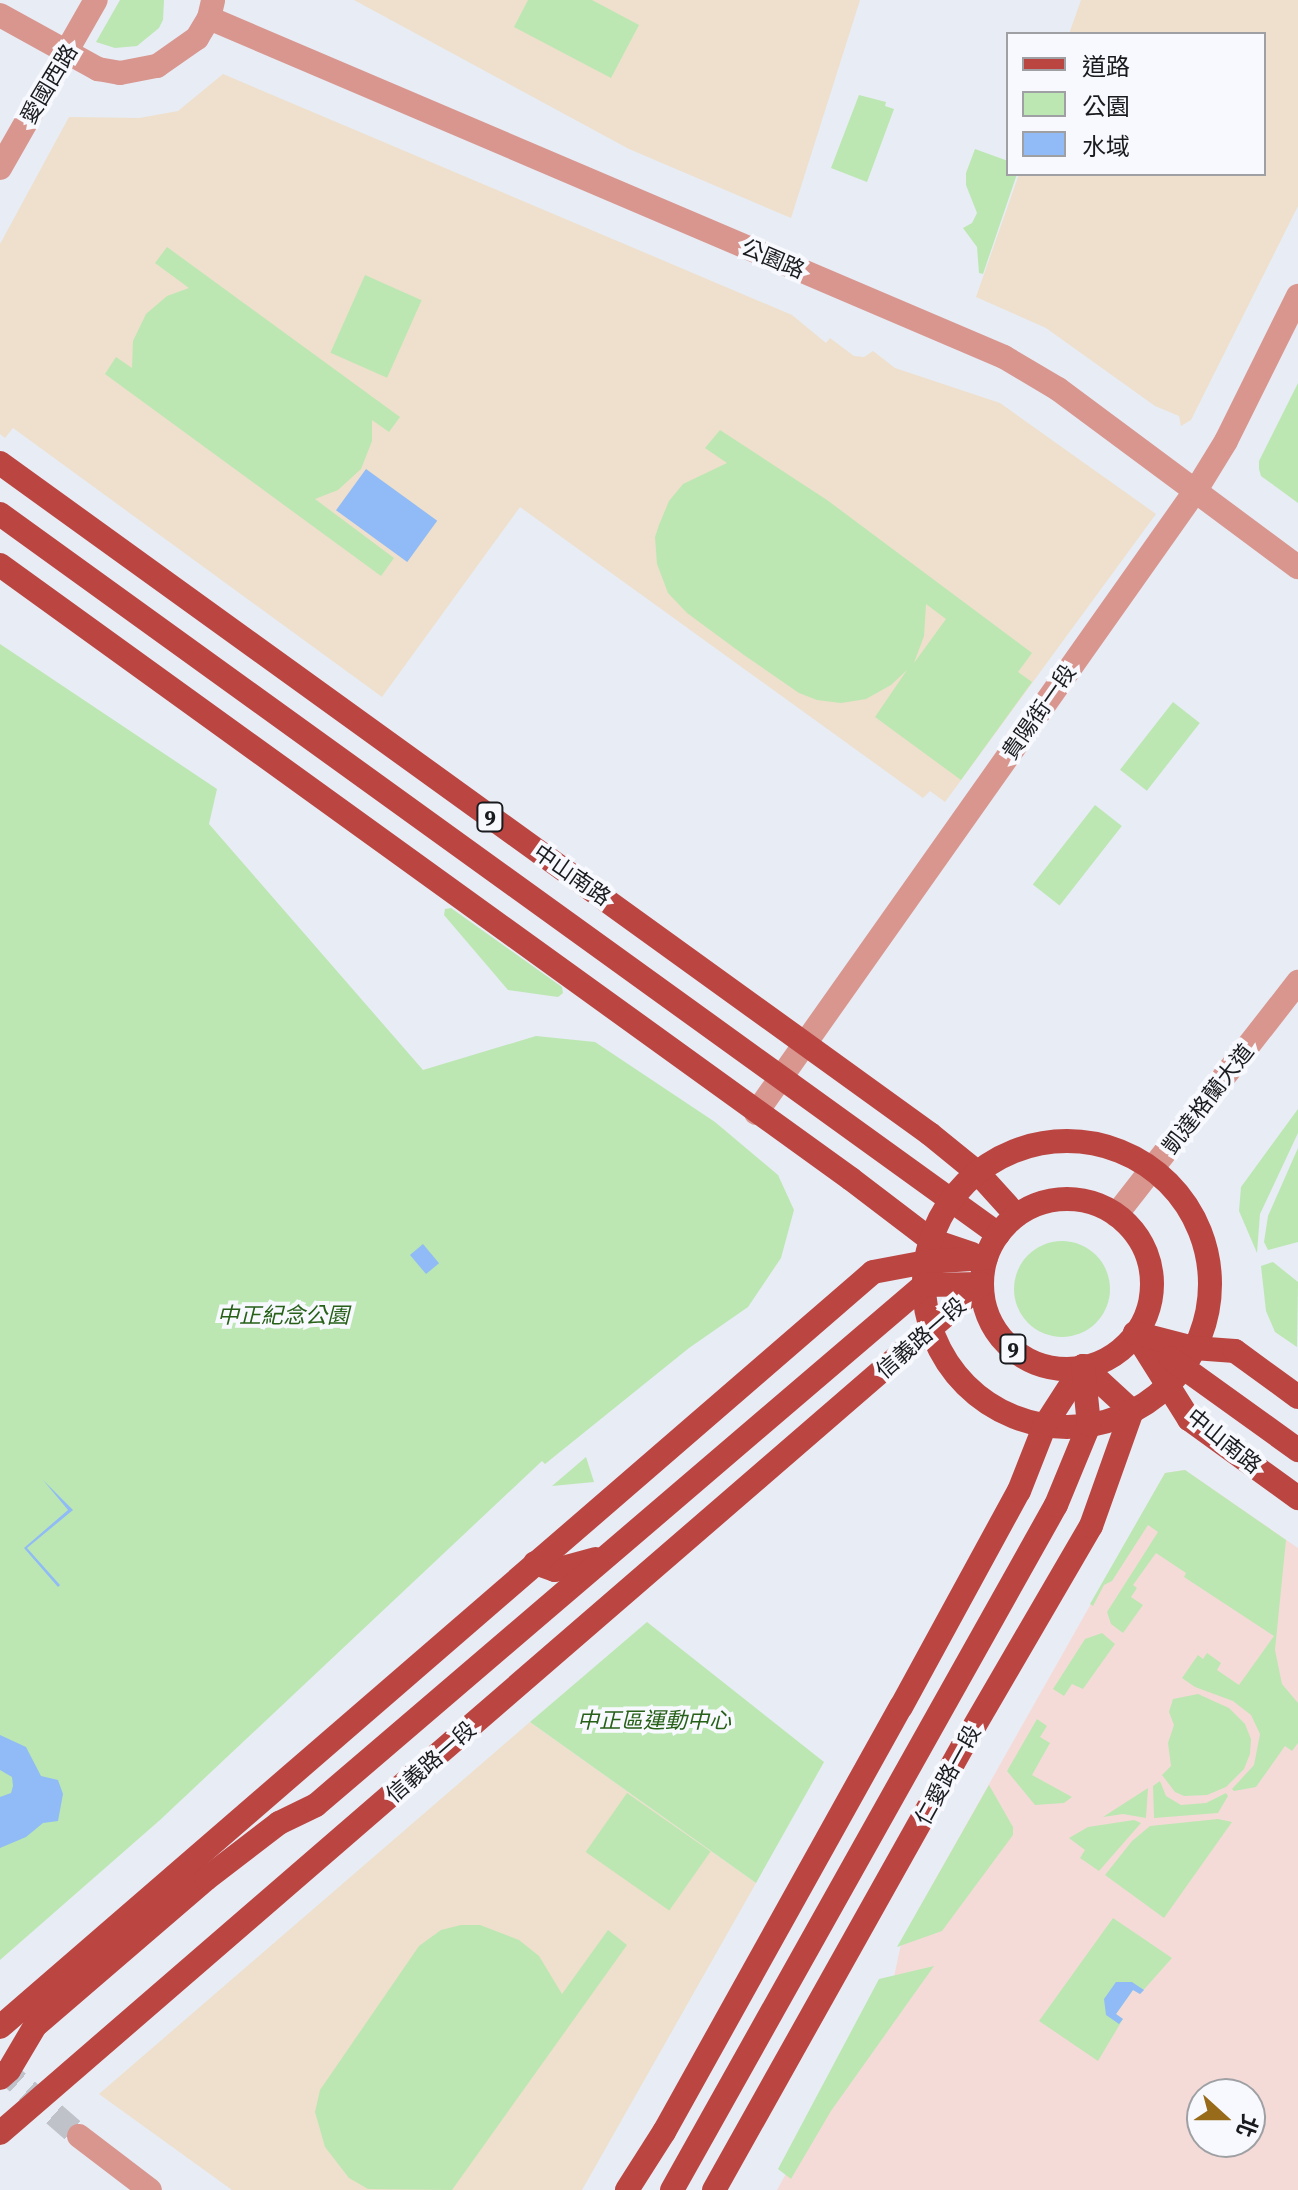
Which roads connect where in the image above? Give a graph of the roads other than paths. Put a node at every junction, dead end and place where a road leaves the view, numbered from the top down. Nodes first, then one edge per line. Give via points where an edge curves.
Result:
1 (96, 0) edge
2 (211, 9) edge
3 (0, 15) edge
4 (68, 54) junction
5 (0, 168) edge
6 (1298, 296) edge
7 (0, 463) edge
8 (1196, 490) junction
9 (0, 514) edge
10 (0, 565) edge
11 (1298, 567) edge
12 (1298, 982) edge
13 (804, 1043) junction
14 (781, 1076) junction
15 (756, 1113) junction
16 (1153, 1169) junction
17 (978, 1173) junction
18 (951, 1200) junction
19 (1016, 1215) junction
20 (1116, 1215) junction
21 (998, 1234) junction
22 (986, 1258) junction
23 (927, 1262) junction
24 (982, 1284) junction
25 (931, 1329) junction
26 (1135, 1333) junction
27 (1083, 1366) junction
28 (1181, 1366) junction
29 (1298, 1397) edge
30 (1132, 1411) junction
31 (1045, 1425) junction
32 (1089, 1425) junction
33 (1298, 1450) edge
34 (1298, 1498) edge
35 (603, 1558) junction
36 (535, 1563) junction
37 (0, 2027) edge
38 (0, 2078) edge
39 (0, 2133) edge
40 (79, 2136) tunnel mouth
41 (150, 2190) edge
42 (627, 2190) edge
43 (672, 2190) edge
44 (714, 2190) edge

1 - 4 street, 愛國西路
2 - 4 street via 197,38 150,69 98,69
2 - 8 street, 公園路 via 1004,357 1058,389
3 - 4 street
4 - 5 street, 愛國西路
6 - 8 street, 貴陽街一段
7 - 13 main road, 中山南路 / 9
8 - 11 street, 公園路
8 - 13 street, 貴陽街一段
9 - 14 main road, 中山南路 / 9
10 - 15 main road
12 - 16 street, 凱達格蘭大道
13 - 14 street, 貴陽街一段
13 - 17 main road, 中山南路 / 9
14 - 15 street, 貴陽街一段
14 - 18 main road, 中山南路 / 9
15 - 23 main road via 851,1179
16 - 17 main road via 1110,1147 1066,1141 1022,1148
16 - 20 street, 凱達格蘭大道
16 - 28 main road via 1182,1199 1207,1260 1208,1305
17 - 18 main road
17 - 19 main road, 中山南路 / 9
18 - 21 main road, 中山南路 / 9
18 - 23 main road
19 - 20 main road, 9 via 1040,1203 1066,1199 1092,1203
19 - 21 main road, 9
20 - 26 main road via 1135,1233 1150,1270 1147,1309
21 - 22 main road, 9
22 - 23 main road, 信義路一段
22 - 24 main road, 9
23 - 24 main road, 信義路一段
23 - 25 main road
23 - 35 main road, 信義路一段
23 - 36 main road, 信義路一段 via 873,1272
24 - 25 main road, 信義路一段
24 - 27 main road, 9 via 991,1323 1017,1353 1054,1368
25 - 31 main road via 951,1369 983,1400 1002,1412
25 - 39 main road, 信義路一段
26 - 27 main road, 9 via 1116,1352
26 - 28 main road, 中山南路
27 - 30 main road
27 - 31 main road
27 - 32 main road, 仁愛路一段
28 - 29 main road via 1235,1351
28 - 30 main road
28 - 33 main road, 中山南路
28 - 34 main road, 中山南路 via 1189,1419
30 - 32 main road
30 - 44 main road, 仁愛路一段 via 1091,1526
31 - 32 main road
31 - 42 main road via 1019,1491
32 - 43 main road, 仁愛路一段 via 1053,1511
35 - 36 main road via 555,1570
35 - 38 main road, 信義路一段 via 316,1805 279,1823 206,1879 35,2026
36 - 37 main road, 信義路一段
40 - 41 street

